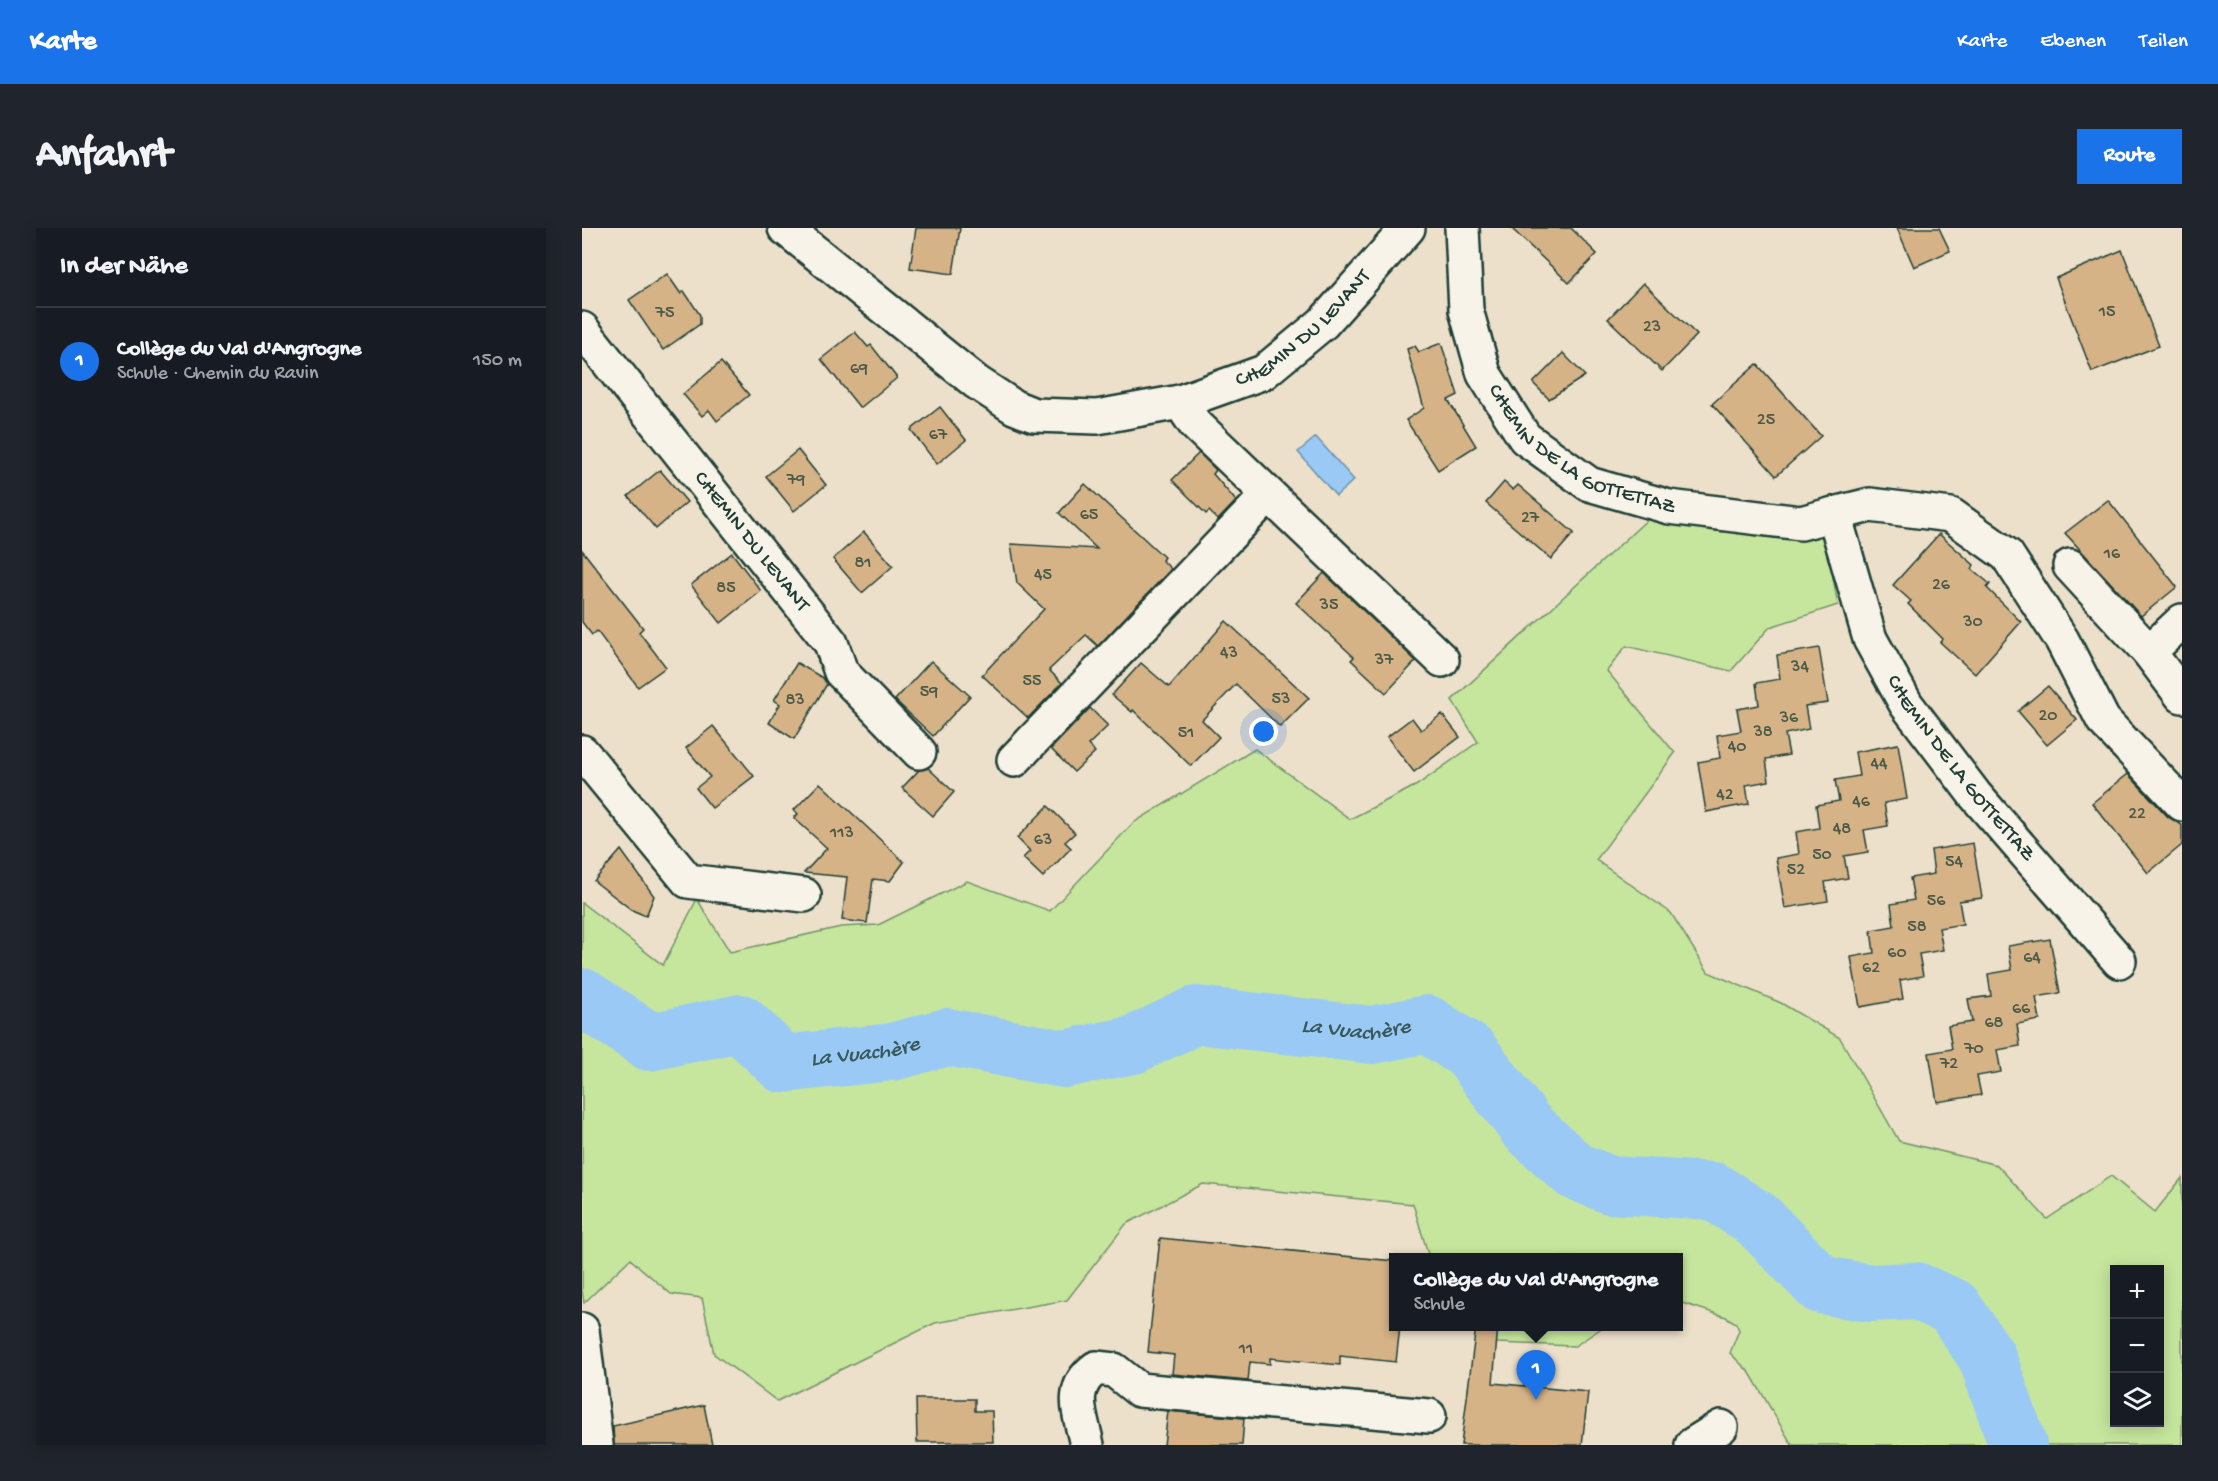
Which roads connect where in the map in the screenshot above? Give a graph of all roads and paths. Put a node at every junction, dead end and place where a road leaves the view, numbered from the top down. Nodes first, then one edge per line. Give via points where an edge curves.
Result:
1 (785, 228) edge
2 (1408, 228) edge
3 (1462, 228) edge
4 (582, 329) edge
5 (1180, 402) junction
6 (1268, 495) junction
7 (1834, 514) junction
8 (2070, 566) dead end
9 (2182, 621) edge
10 (2149, 652) junction
11 (1442, 660) dead end
12 (2182, 696) edge
13 (582, 752) edge
14 (919, 752) dead end
15 (1014, 760) dead end
16 (2182, 804) edge
17 (804, 895) dead end
18 (2119, 961) dead end
19 (582, 1330) edge
20 (1429, 1416) dead end
21 (1721, 1427) dead end
22 (596, 1445) edge
23 (1087, 1445) edge
24 (1692, 1445) edge

1 - 5 street, CHEMIN DU LEVANT via 976,382 1014,407 1034,415 1097,417
2 - 5 street, CHEMIN DU LEVANT via 1323,322 1264,372
3 - 7 street, CHEMIN DE LA GOTTETTAZ via 1466,310 1484,374 1525,438 1589,484 1669,507 1801,523
4 - 14 street, CHEMIN DU LEVANT via 831,643 841,672
5 - 6 street via 1196,424
6 - 11 street
6 - 15 street
7 - 16 street, CHEMIN DE LA GOTTETTAZ via 1870,505 1951,515 2007,555 2062,640 2103,720
7 - 18 street, CHEMIN DE LA GOTTETTAZ via 1870,639 1906,704 1975,795
8 - 10 street
9 - 10 street
10 - 12 street
13 - 17 street via 687,881
19 - 22 street
20 - 23 street via 1139,1390 1114,1371 1096,1368 1084,1377 1078,1398
21 - 24 street

